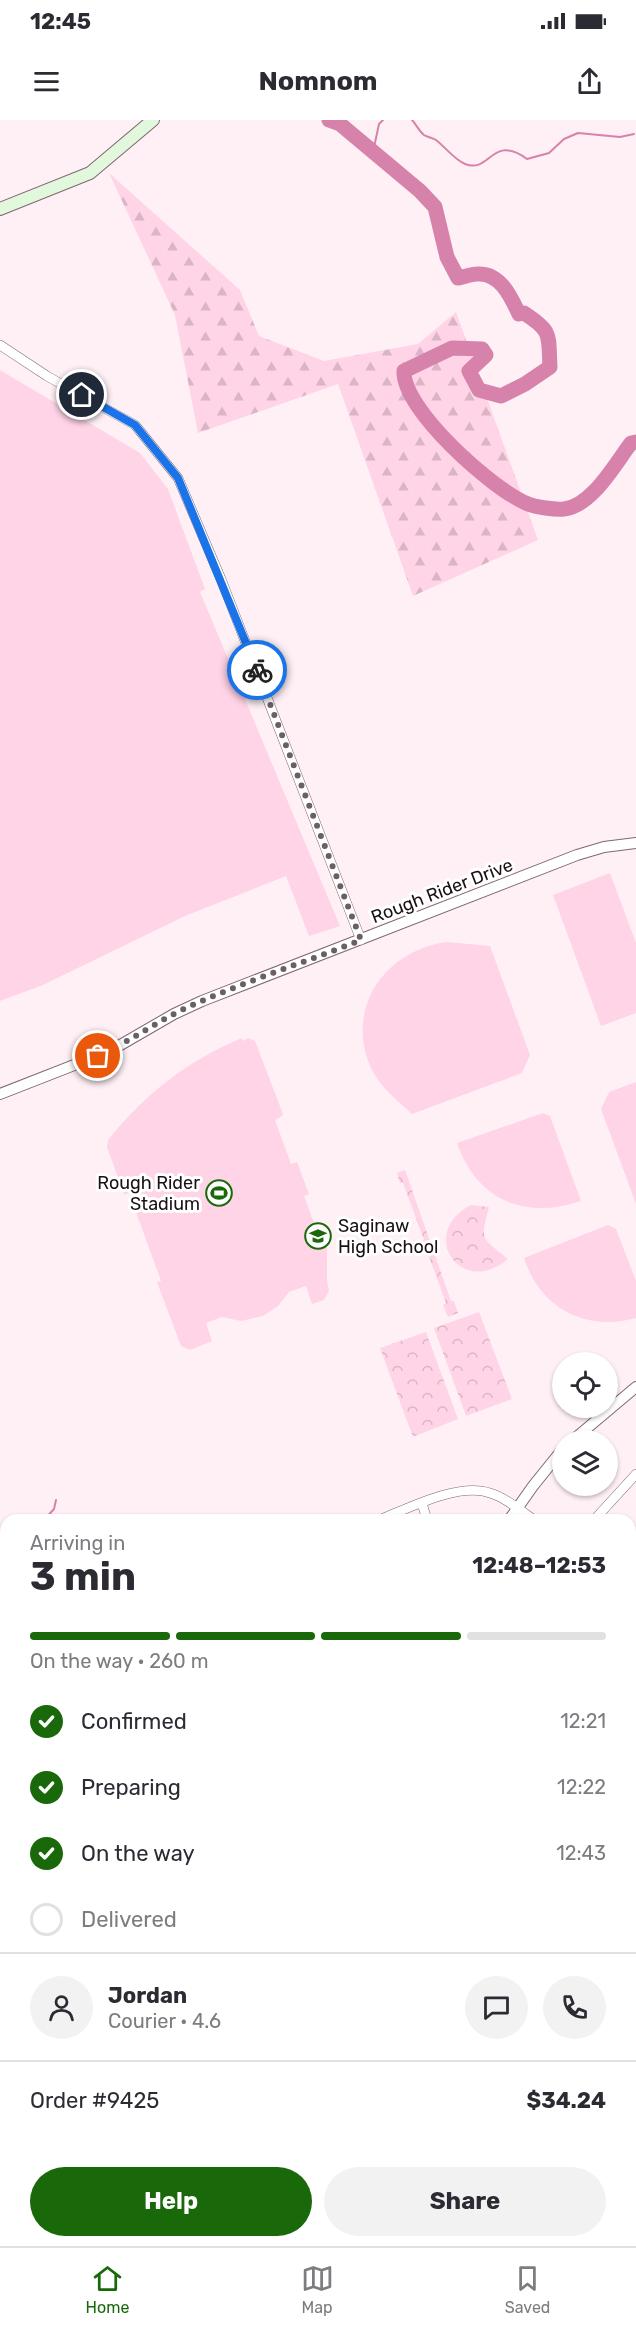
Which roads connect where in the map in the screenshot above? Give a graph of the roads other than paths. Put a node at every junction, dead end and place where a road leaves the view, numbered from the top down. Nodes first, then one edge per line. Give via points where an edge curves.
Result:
1 (153, 120) edge
2 (0, 209) edge
3 (0, 345) edge
4 (636, 843) edge
5 (361, 940) junction
6 (0, 1094) edge
7 (636, 1387) edge
8 (584, 1430) edge
9 (552, 1463) edge
10 (636, 1474) edge
11 (422, 1503) junction
12 (517, 1508) junction
13 (394, 1514) edge
14 (425, 1514) edge
15 (513, 1514) edge
16 (526, 1514) edge
17 (599, 1514) edge

1 - 2 main road via 90,173
3 - 5 street via 135,425 178,478
4 - 5 street, Rough Rider Drive via 577,855
5 - 6 street, Rough Rider Drive via 202,1001 110,1051
7 - 8 street
9 - 12 street
10 - 17 street
11 - 12 street via 472,1489 490,1493
11 - 13 street
11 - 14 street
12 - 15 street
12 - 16 street

